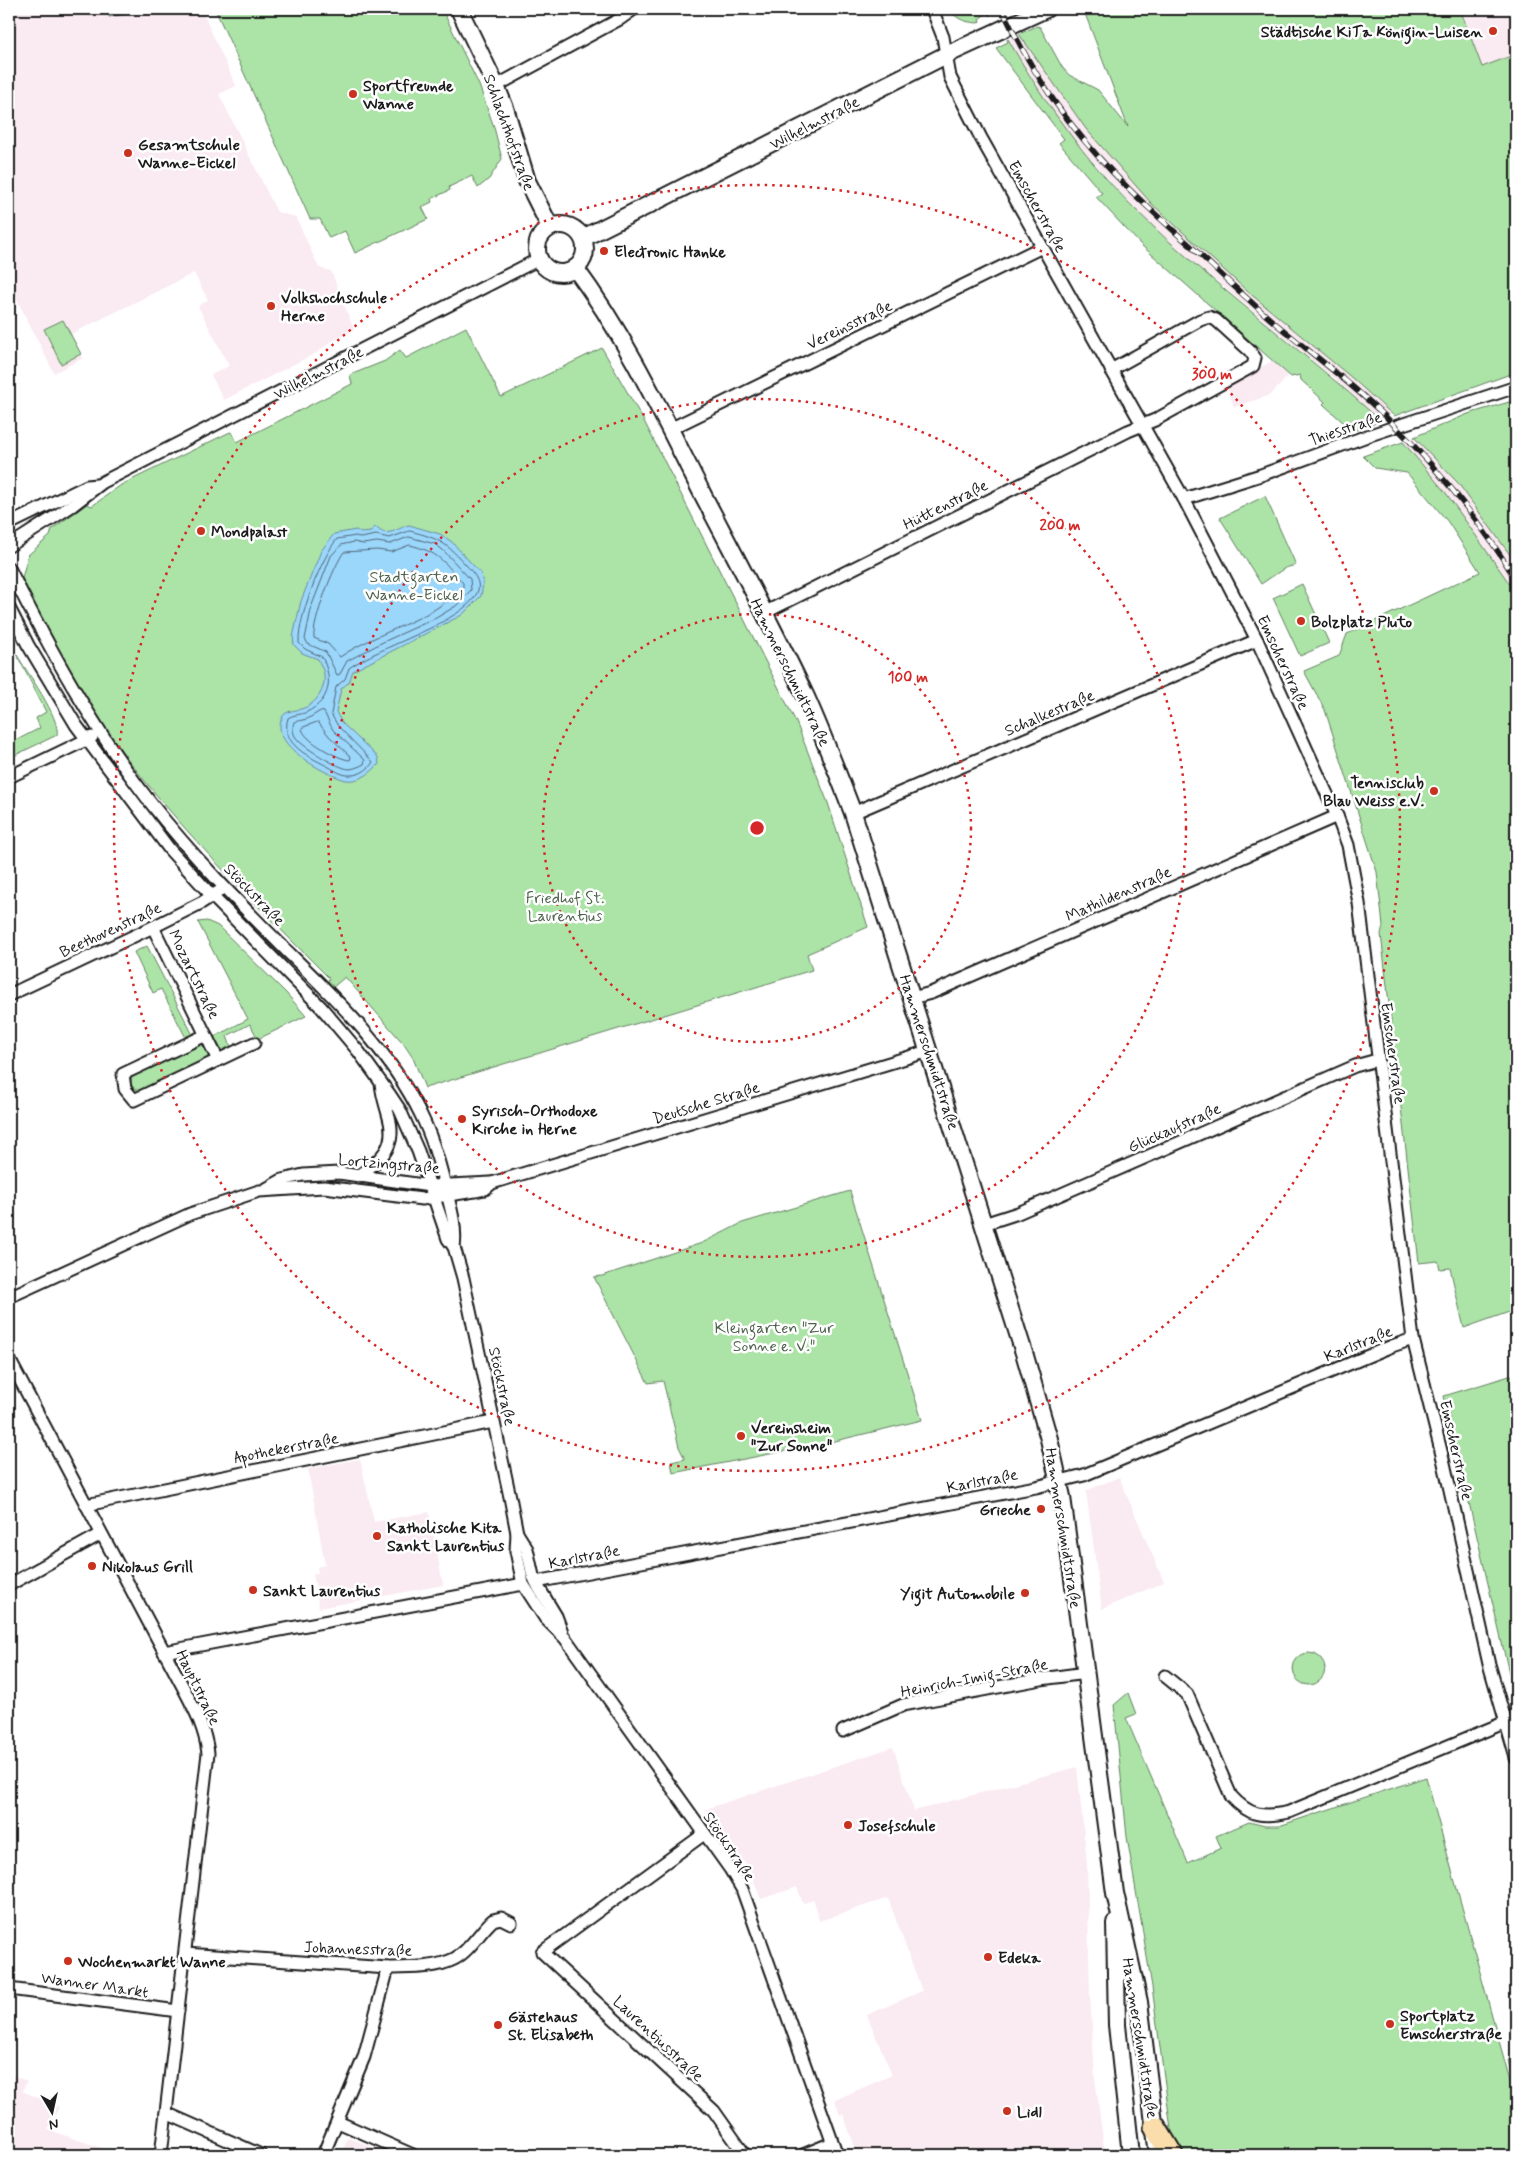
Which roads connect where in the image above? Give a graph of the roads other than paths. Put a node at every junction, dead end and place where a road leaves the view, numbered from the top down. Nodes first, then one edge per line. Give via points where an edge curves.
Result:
1 (458, 9) edge
2 (634, 9) edge
3 (932, 9) edge
4 (1046, 9) edge
5 (946, 55) junction
6 (496, 86) junction
7 (550, 227) junction
8 (583, 238) junction
9 (1042, 247) junction
10 (539, 259) junction
11 (575, 268) junction
12 (1111, 370) junction
13 (1516, 387) edge
14 (1141, 425) junction
15 (670, 430) junction
16 (97, 485) junction
17 (1184, 499) junction
18 (9, 524) edge
19 (9, 546) edge
20 (9, 568) edge
21 (9, 608) edge
22 (764, 613) junction
23 (1257, 640) junction
24 (100, 732) junction
25 (87, 740) junction
26 (9, 777) edge
27 (853, 813) junction
28 (1337, 816) junction
29 (224, 888) junction
30 (212, 896) junction
31 (154, 927) junction
32 (9, 995) edge
33 (912, 998) junction
34 (206, 1035) junction
35 (254, 1043) dead end
36 (929, 1051) junction
37 (218, 1060) junction
38 (1377, 1060) junction
39 (381, 1082) junction
40 (360, 1175) junction
41 (492, 1183) junction
42 (444, 1185) junction
43 (430, 1186) junction
44 (263, 1190) junction
45 (448, 1197) junction
46 (434, 1198) junction
47 (984, 1224) junction
48 (454, 1247) junction
49 (9, 1297) edge
50 (1413, 1339) junction
51 (9, 1359) edge
52 (494, 1422) junction
53 (1059, 1481) junction
54 (86, 1505) junction
55 (517, 1532) junction
56 (101, 1534) junction
57 (536, 1582) junction
58 (523, 1584) junction
59 (9, 1585) edge
60 (565, 1638) junction
61 (164, 1652) junction
62 (1086, 1673) junction
63 (1165, 1676) dead end
64 (1506, 1722) junction
65 (843, 1731) dead end
66 (1516, 1758) edge
67 (704, 1834) junction
68 (1116, 1893) junction
69 (511, 1923) dead end
70 (185, 1954) junction
71 (388, 1968) junction
72 (9, 1989) edge
73 (178, 2011) junction
74 (166, 2113) junction
75 (338, 2122) junction
76 (1155, 2127) junction
77 (832, 2143) junction
78 (160, 2155) edge
79 (261, 2155) edge
80 (323, 2155) edge
81 (413, 2155) edge
82 (745, 2155) edge
83 (803, 2155) edge
84 (837, 2155) edge
85 (1130, 2155) edge
86 (1158, 2155) edge
87 (1172, 2155) edge

1 - 6 main road, Schlachthofstraße
2 - 6 street
3 - 5 street, Emscherstraße
4 - 5 main road, Wilhelmstraße
5 - 8 main road, Wilhelmstraße
5 - 9 street, Emscherstraße via 950,77 958,94
6 - 7 main road, Schlachthofstraße via 527,181
7 - 8 main road via 569,226
7 - 10 main road via 538,241
8 - 11 main road via 585,254
9 - 12 street, Emscherstraße
9 - 15 street, Vereinsstraße
10 - 11 main road via 555,272 569,272
10 - 16 street, Wilhelmstraße
11 - 15 main road, Hammerschmidtstraße via 634,360
12 - 14 street, Emscherstraße
12 - 14 street via 1209,317 1253,354 1255,362 1246,370
13 - 17 street, Thiesstraße
14 - 17 street, Emscherstraße
14 - 22 street, Hüttenstraße
15 - 22 main road, Hammerschmidtstraße
16 - 18 street, Wilhelmstraße via 87,486
16 - 19 street, Wilhelmstraße via 92,492
17 - 23 street, Emscherstraße
20 - 24 street, Stöckstraße via 66,678
21 - 25 street, Stöckstraße via 45,675
22 - 27 main road, Hammerschmidtstraße via 806,697
23 - 27 street, Schalkestraße
23 - 28 street, Emscherstraße
24 - 25 street
24 - 29 street, Stöckstraße via 160,814
25 - 26 street
25 - 30 street, Stöckstraße via 170,850
27 - 33 main road, Hammerschmidtstraße
28 - 33 street, Mathildenstraße via 940,989
28 - 38 street, Emscherstraße via 1355,876
29 - 30 street, Beethovenstraße
29 - 42 street, Stöckstraße via 333,996 389,1063 422,1116 437,1154
30 - 31 street, Beethovenstraße
30 - 39 street, Stöckstraße via 320,1007
31 - 32 street, Beethovenstraße
31 - 34 street, Mozartstraße
33 - 36 main road, Hammerschmidtstraße
34 - 37 street, Mozartstraße
34 - 37 street, Mozartstraße via 123,1074 125,1089 134,1100
35 - 37 street
36 - 41 street, Deutsche Straße
36 - 47 main road, Hammerschmidtstraße
38 - 47 street, Glückaufstraße via 1355,1066 1018,1213
38 - 50 street, Emscherstraße
39 - 40 street, Stöckstraße via 392,1130 389,1146 380,1160
39 - 43 street, Stöckstraße via 400,1110
40 - 43 street, Lortzingstraße
40 - 44 street, Lortzingstraße via 303,1175 282,1180
41 - 42 street, Lortzingstraße
41 - 45 street, Lortzingstraße via 485,1189
42 - 43 street, Lortzingstraße
42 - 45 street, Stöckstraße
43 - 46 street, Stöckstraße
44 - 46 street, Lortzingstraße via 324,1187 412,1199
44 - 49 street, Lortzingstraße via 190,1214
45 - 46 street, Lortzingstraße
45 - 48 street, Stöckstraße
46 - 48 street, Stöckstraße via 448,1239
47 - 53 main road, Hammerschmidtstraße
48 - 52 street, Stöckstraße
50 - 53 street, Karlstraße via 1099,1469
50 - 64 street, Emscherstraße via 1489,1664
51 - 54 street, Hauptstraße
52 - 54 street, Apothekerstraße
52 - 55 street, Stöckstraße
53 - 57 street, Karlstraße
53 - 62 main road, Hammerschmidtstraße
54 - 56 street, Hauptstraße
55 - 57 street, Stöckstraße via 527,1549
55 - 58 street, Stöckstraße via 516,1551
56 - 59 street
56 - 61 street, Hauptstraße
57 - 60 street, Stöckstraße
58 - 60 street, Stöckstraße via 545,1618
58 - 61 street
60 - 67 street, Stöckstraße
61 - 70 street, Hauptstraße via 199,1720 208,1753
62 - 65 street, Heinrich-Imig-Straße via 904,1705
62 - 68 main road, Hammerschmidtstraße
63 - 64 street via 1187,1694 1231,1796 1242,1808 1263,1815 1290,1812
64 - 66 street, Emscherstraße
67 - 77 street, Stöckstraße via 742,1889
67 - 82 street, Laurentiusstraße via 542,1952 714,2111
68 - 76 main road, Hammerschmidtstraße via 1139,2002
68 - 85 main road, Hammerschmidtstraße via 1117,2025
69 - 71 street, Johannesstraße via 501,1918 493,1920 455,1959 435,1965
70 - 71 street, Johannesstraße
70 - 73 street, Hauptstraße
71 - 75 street via 364,2057
72 - 73 street, Wanner Markt
73 - 74 street, Hauptstraße
74 - 78 street, Hauptstraße
74 - 79 street
75 - 80 street
75 - 81 street
76 - 86 main road, Hammerschmidtstraße
76 - 87 highway
77 - 83 street
77 - 84 street, Stöckstraße

